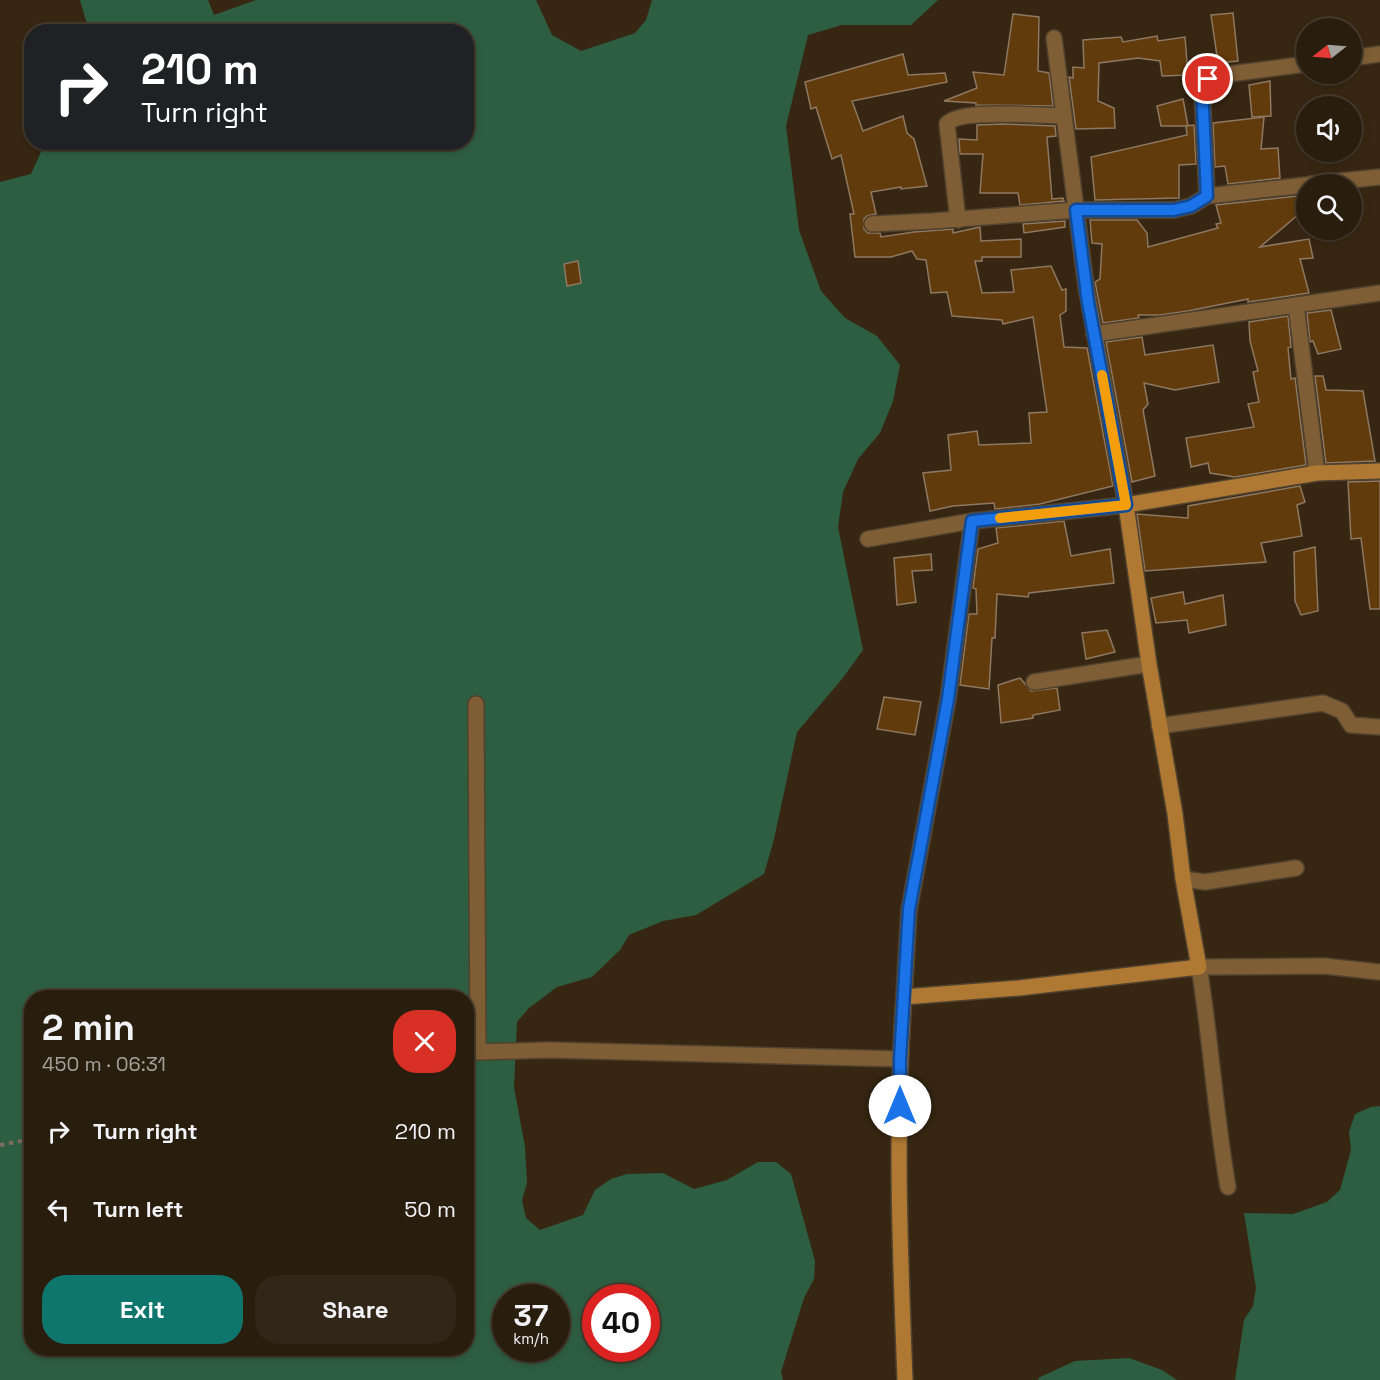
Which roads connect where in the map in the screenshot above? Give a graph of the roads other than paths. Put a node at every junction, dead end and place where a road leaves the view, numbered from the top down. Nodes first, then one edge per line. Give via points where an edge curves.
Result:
1 (1054, 38) dead end
2 (1380, 54) edge
3 (1362, 57) edge
4 (1296, 65) edge
5 (1063, 116) junction
6 (1380, 177) edge
7 (1362, 179) edge
8 (1296, 186) edge
9 (1207, 196) junction
10 (1076, 210) junction
11 (958, 220) junction
12 (872, 224) dead end
13 (1380, 293) edge
14 (1296, 305) junction
15 (1094, 334) junction
16 (1380, 471) edge
17 (1317, 473) junction
18 (1126, 505) junction
19 (972, 521) junction
20 (868, 539) dead end
21 (1149, 664) junction
22 (1034, 682) dead end
23 (476, 704) dead end
24 (1159, 726) junction
25 (1380, 727) edge
26 (1296, 868) dead end
27 (1183, 879) junction
28 (1199, 967) junction
29 (1380, 972) edge
30 (904, 997) junction
31 (900, 1059) junction
32 (1228, 1187) dead end
33 (905, 1380) edge

1 - 5 street
2 - 3 street
4 - 9 street via 1222,75 1208,79 1202,87
5 - 10 street
5 - 11 street via 990,114 950,120 947,124
6 - 7 street
8 - 9 street
9 - 10 street via 1174,210
10 - 11 street
10 - 15 street
11 - 12 street
13 - 14 street
14 - 15 street
14 - 17 street
15 - 18 street
16 - 17 street
17 - 18 street
18 - 19 street
18 - 21 street
19 - 20 street
19 - 30 street via 948,699 909,909
21 - 22 street
21 - 24 street
23 - 31 street via 478,1052 549,1050
24 - 25 street via 1323,703 1342,711 1351,725
24 - 27 street
26 - 27 street via 1205,882
27 - 28 street
28 - 29 street via 1324,966
28 - 30 street
28 - 32 street
30 - 31 street
31 - 33 street

